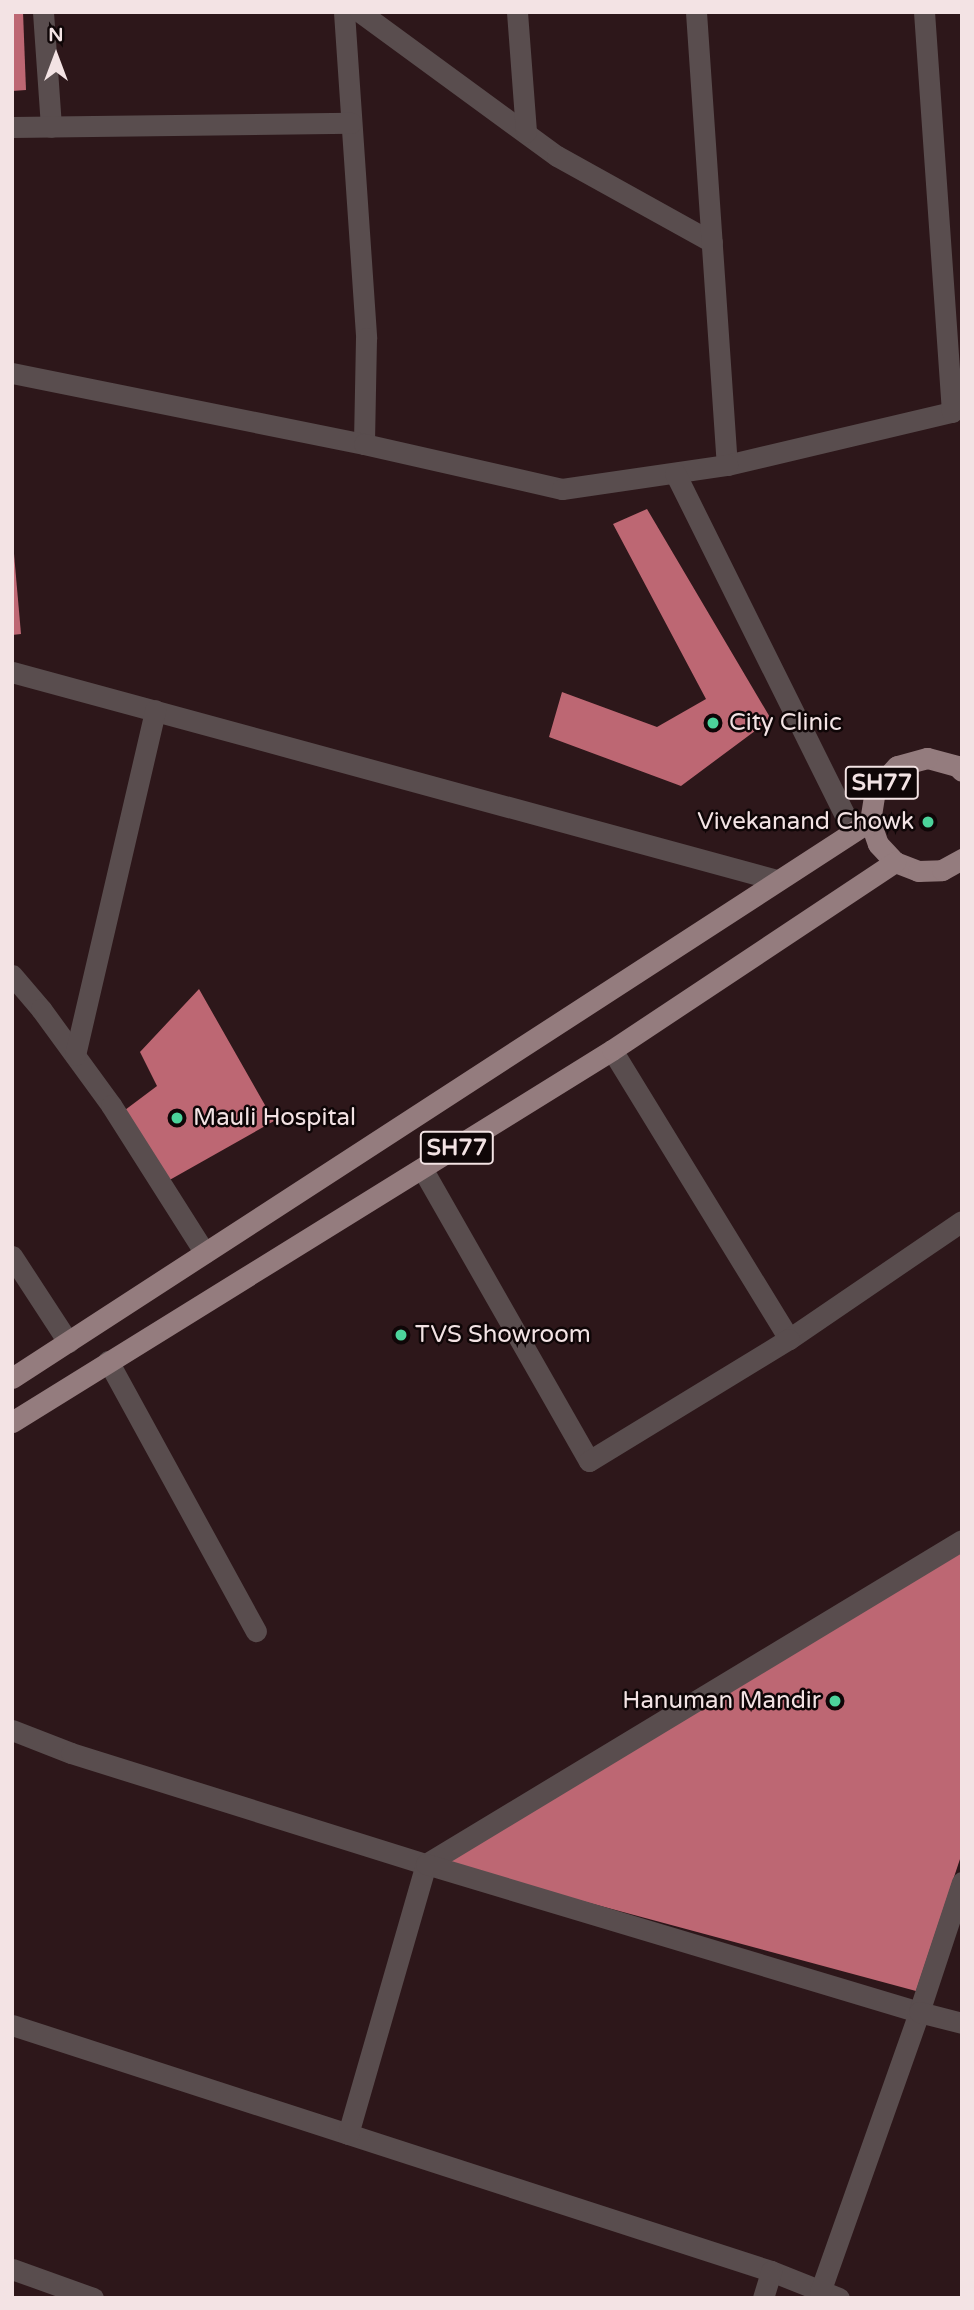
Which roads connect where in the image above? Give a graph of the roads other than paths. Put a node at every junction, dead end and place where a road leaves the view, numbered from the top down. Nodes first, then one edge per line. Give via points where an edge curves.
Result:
1 (43, 12) edge
2 (344, 12) edge
3 (360, 12) edge
4 (517, 12) edge
5 (696, 12) edge
6 (924, 12) edge
7 (351, 123) junction
8 (51, 127) junction
9 (12, 128) edge
10 (526, 132) junction
11 (712, 242) junction
12 (12, 373) edge
13 (364, 444) junction
14 (727, 465) junction
15 (675, 473) junction
16 (12, 672) edge
17 (155, 710) junction
18 (960, 767) edge
19 (861, 826) junction
20 (962, 859) edge
21 (895, 862) junction
22 (777, 880) junction
23 (12, 975) edge
24 (612, 1050) junction
25 (75, 1055) junction
26 (423, 1170) junction
27 (962, 1221) edge
28 (205, 1253) junction
29 (12, 1256) edge
30 (789, 1339) junction
31 (68, 1342) junction
32 (108, 1361) junction
33 (12, 1378) edge
34 (12, 1422) edge
35 (962, 1541) edge
36 (256, 1631) dead end
37 (12, 1730) edge
38 (426, 1864) junction
39 (962, 1882) edge
40 (919, 2012) junction
41 (962, 2023) edge
42 (12, 2025) edge
43 (348, 2134) junction
44 (12, 2269) edge
45 (771, 2271) junction
46 (829, 2295) edge
47 (93, 2298) edge
48 (763, 2298) edge

1 - 8 street
2 - 7 street
3 - 10 street
4 - 10 street
5 - 11 street
6 - 14 street via 951,412
7 - 8 street
7 - 13 street via 366,338
8 - 9 street
10 - 11 street via 557,156
11 - 14 street
12 - 13 street
13 - 15 street via 562,489
14 - 15 street
15 - 19 street
16 - 17 street
17 - 22 street
17 - 25 street
18 - 19 main road, SH77 via 927,758 897,766 876,789
19 - 21 main road, SH77
19 - 22 main road, SH77
20 - 21 main road via 942,870 918,871
21 - 24 main road, SH77
22 - 28 main road, SH77
23 - 25 street
24 - 26 main road, SH77
24 - 30 street
25 - 28 street
26 - 30 street via 589,1461
26 - 32 main road, SH77
27 - 30 street
28 - 31 main road, SH77
29 - 31 street
31 - 33 main road, SH77
32 - 34 main road, SH77
32 - 36 street
35 - 38 street
37 - 38 street via 71,1753
38 - 40 street
38 - 43 street
39 - 40 street
40 - 41 street
40 - 46 street
42 - 43 street
43 - 45 street
44 - 47 street
45 - 46 street
45 - 48 street

